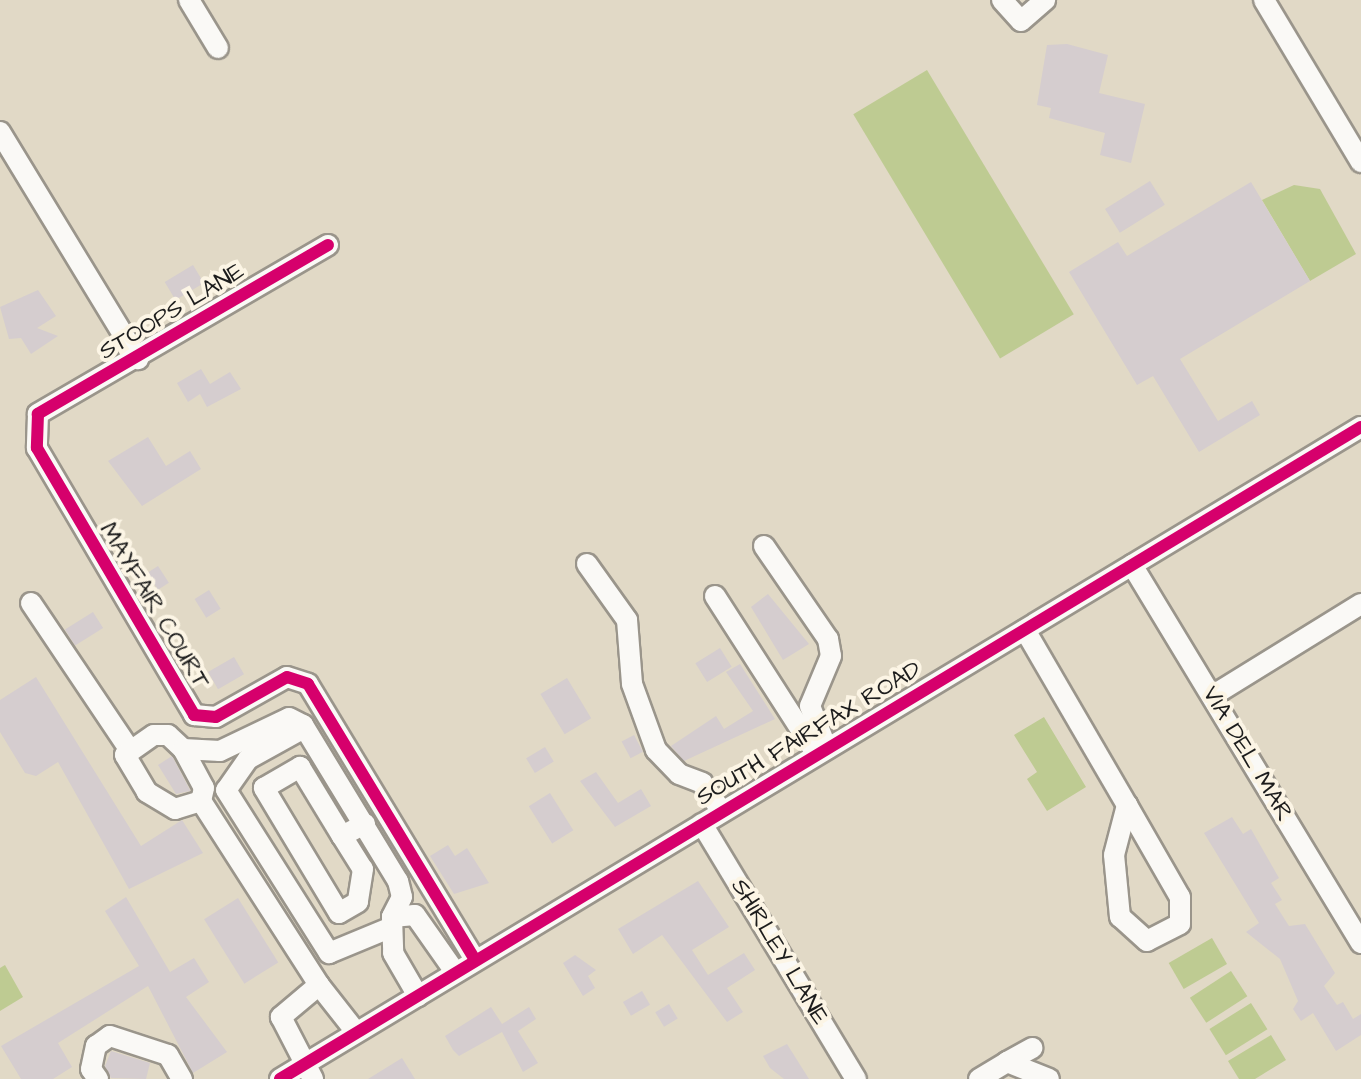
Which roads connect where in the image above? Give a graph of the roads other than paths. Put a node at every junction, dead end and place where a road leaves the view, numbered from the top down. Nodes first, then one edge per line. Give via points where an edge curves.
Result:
1 (189, 0) edge
2 (1002, 0) edge
3 (1045, 0) edge
4 (1264, 0) edge
5 (218, 48) dead end
6 (0, 132) edge
7 (1361, 162) edge
8 (328, 245) dead end
9 (138, 359) junction
10 (38, 414) joint
11 (1361, 427) edge
12 (764, 546) dead end
13 (587, 564) dead end
14 (1132, 565) junction
15 (715, 596) dead end
16 (31, 603) dead end
17 (1361, 604) edge
18 (1025, 630) junction
19 (1212, 696) junction
20 (304, 728) junction
21 (129, 749) junction
22 (183, 749) junction
23 (822, 752) junction
24 (201, 801) junction
25 (1127, 805) junction
26 (722, 812) junction
27 (365, 824) junction
28 (702, 824) junction
29 (342, 836) junction
30 (392, 922) junction
31 (1361, 943) edge
32 (475, 960) junction
33 (455, 972) junction
34 (319, 985) junction
35 (418, 996) junction
36 (356, 1032) junction
37 (1032, 1048) dead end
38 (1007, 1062) junction
39 (310, 1071) edge
40 (178, 1078) edge
41 (98, 1079) edge
42 (280, 1079) edge
43 (856, 1079) edge
44 (979, 1079) edge
45 (1049, 1079) edge

1 - 5 street
2 - 3 street via 1021,21
4 - 7 street
6 - 9 street
8 - 9 street, STOOPS LANE
9 - 10 street, STOOPS LANE
10 - 32 street, MAYFAIR COURT via 42,463 194,715 216,717 287,677 308,684
11 - 14 street, SOUTH FAIRFAX ROAD
12 - 23 street via 828,639 831,656 810,706
13 - 26 street via 627,620 632,684 656,750 679,774 702,783
14 - 18 street, SOUTH FAIRFAX ROAD
14 - 19 street, VIA DEL MAR
15 - 23 street
16 - 21 street
17 - 19 street
18 - 23 street, SOUTH FAIRFAX ROAD
18 - 25 street
19 - 31 street, VIA DEL MAR
20 - 22 street via 289,718 220,751
20 - 27 street
20 - 30 street via 248,759 226,790 329,953
21 - 22 street via 162,733
21 - 24 street via 126,759 158,804 175,809
22 - 24 street via 204,788
23 - 26 street, SOUTH FAIRFAX ROAD
24 - 34 street
25 - 25 street via 1183,911 1180,924 1147,941 1120,917 1114,855
26 - 28 street, SOUTH FAIRFAX ROAD
27 - 29 street
27 - 30 street via 398,881 402,897
28 - 32 street, SOUTH FAIRFAX ROAD
28 - 43 street, SHIRLEY LANE
29 - 29 street via 300,767 264,788 339,913 358,902 363,869
30 - 33 street via 415,915
30 - 35 street via 393,953
32 - 33 street, SOUTH FAIRFAX ROAD
33 - 35 street, SOUTH FAIRFAX ROAD
34 - 36 street
34 - 39 street via 281,1017
35 - 36 street, SOUTH FAIRFAX ROAD
36 - 39 street, SOUTH FAIRFAX ROAD
37 - 38 street
38 - 44 street
38 - 45 street
39 - 42 street, SOUTH FAIRFAX ROAD
40 - 41 street via 168,1055 110,1036 96,1046 91,1069

